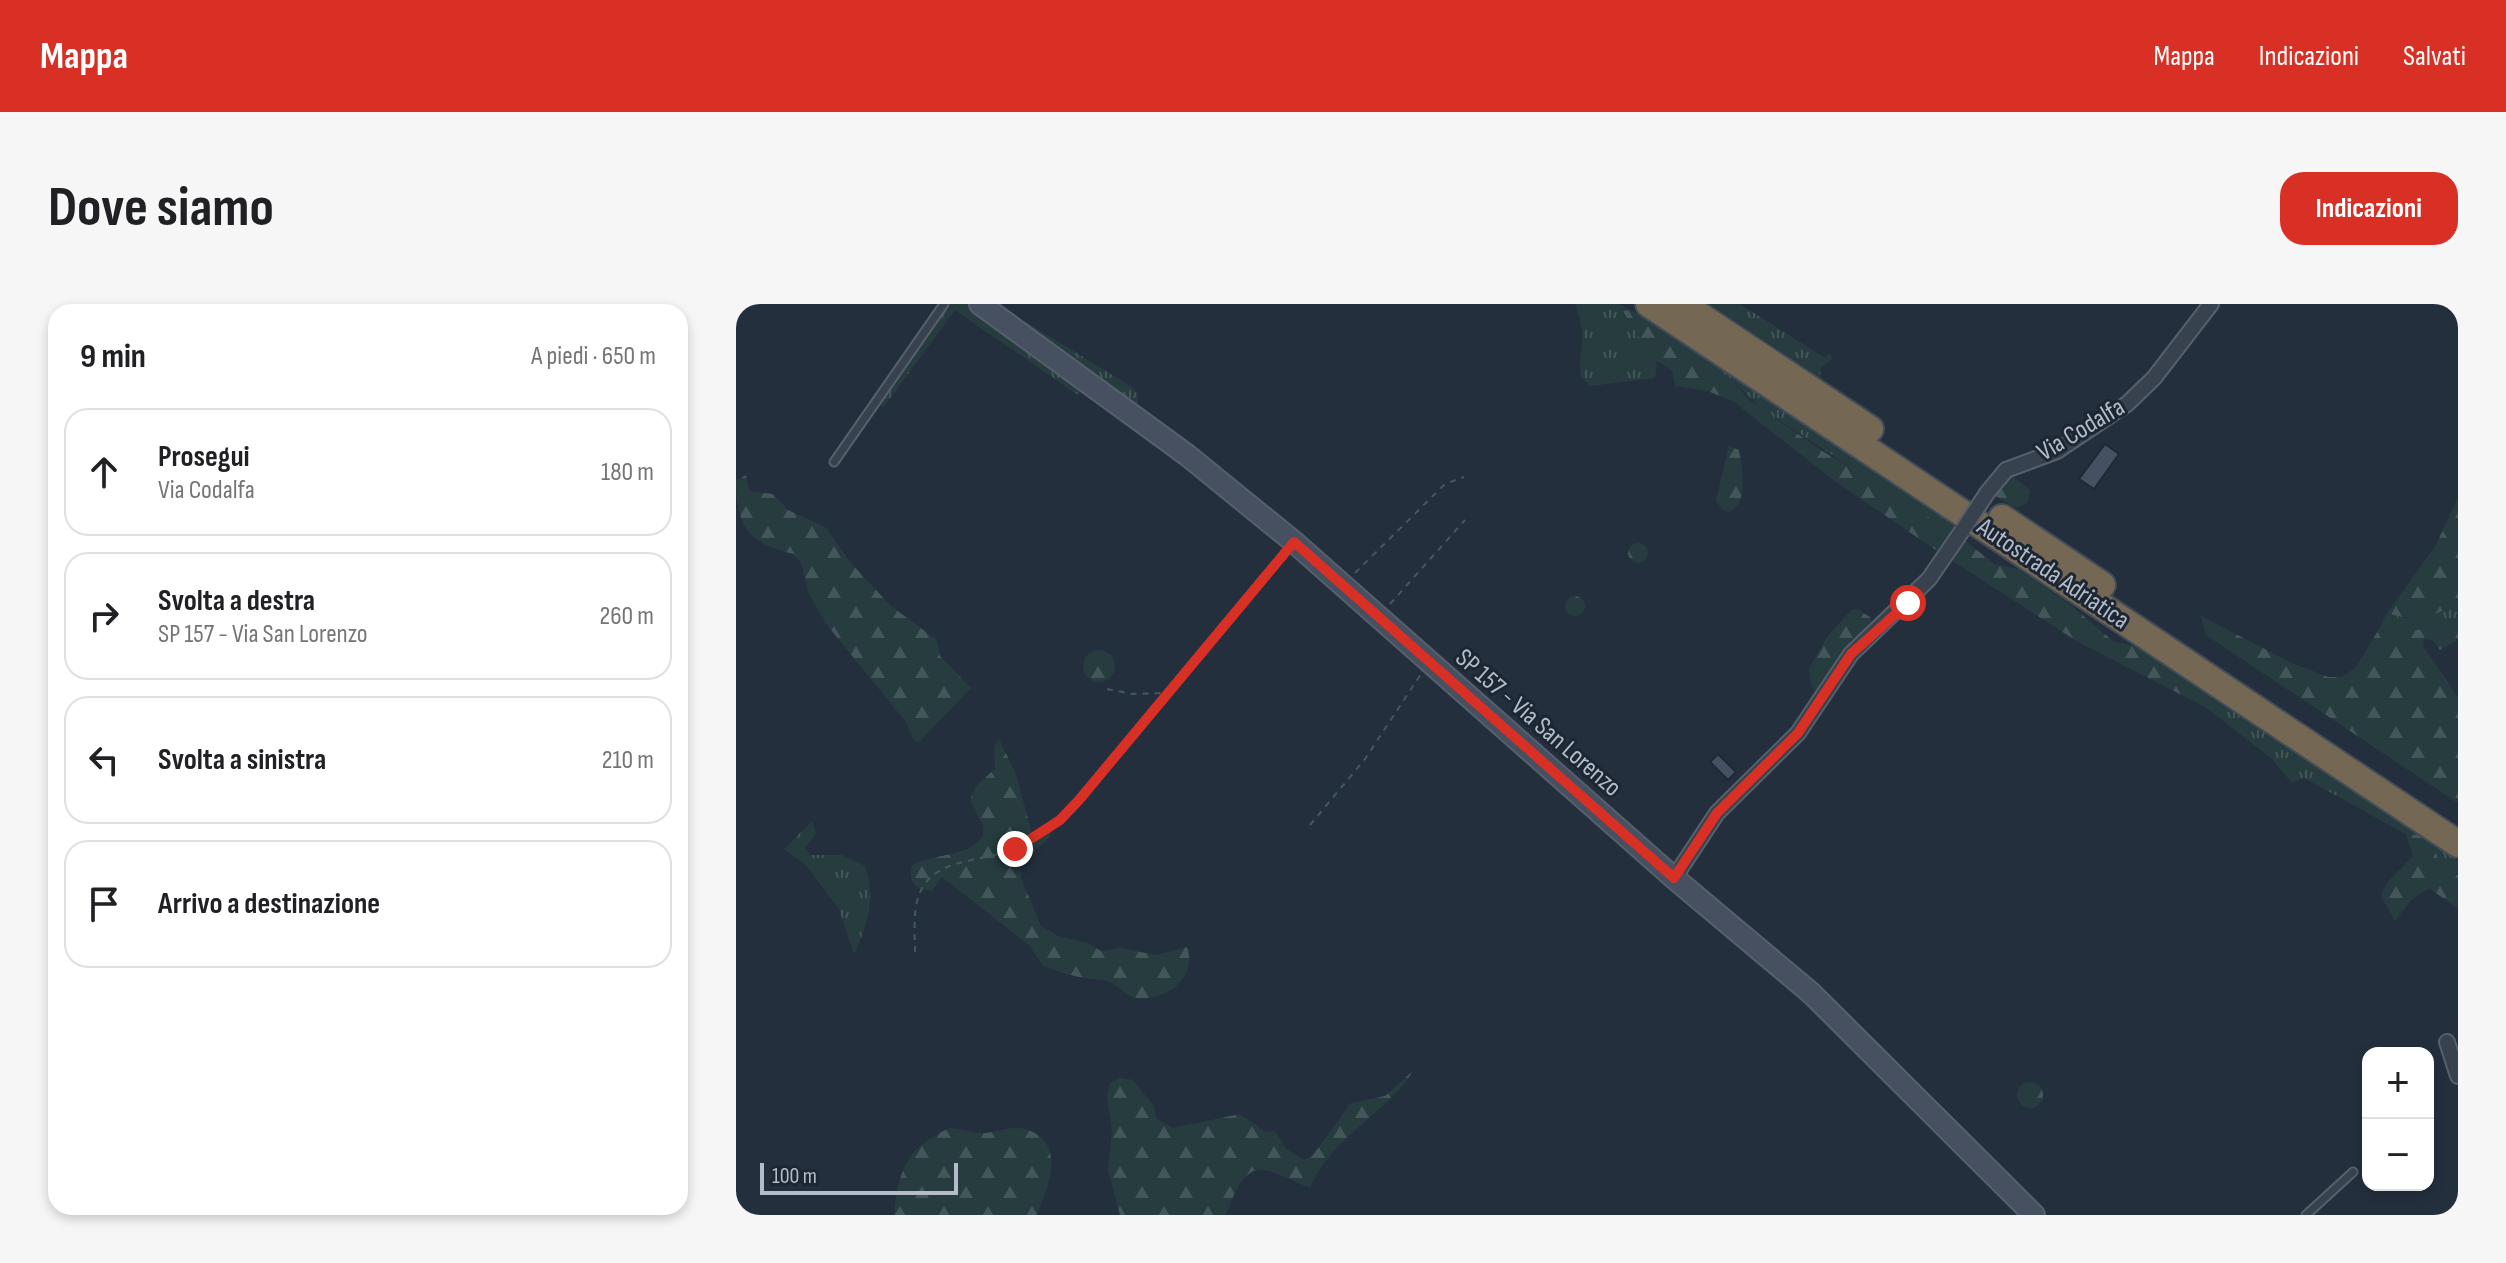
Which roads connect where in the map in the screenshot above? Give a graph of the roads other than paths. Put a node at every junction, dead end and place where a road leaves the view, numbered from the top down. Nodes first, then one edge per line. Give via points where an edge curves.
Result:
1 (944, 304) edge
2 (980, 304) edge
3 (1649, 304) edge
4 (1682, 304) edge
5 (2211, 304) edge
6 (834, 462) dead end
7 (2458, 822) edge
8 (2458, 844) edge
9 (1674, 878) junction
10 (2447, 1042) dead end
11 (2458, 1076) edge
12 (2353, 1172) dead end
13 (2034, 1215) edge
14 (2306, 1215) edge

1 - 6 lane
2 - 9 main road, SP 157 - Via San Lorenzo via 1187,455 1294,542
3 - 8 highway, Autostrada Adriatica
4 - 7 highway, Autostrada Adriatica
5 - 9 street, Via Codalfa, bridge via 2127,404 2057,451 2006,470 1929,579 1851,654 1798,733 1717,813
9 - 13 main road, SP 157 - Via San Lorenzo via 1827,1008
10 - 11 street
12 - 14 lane

